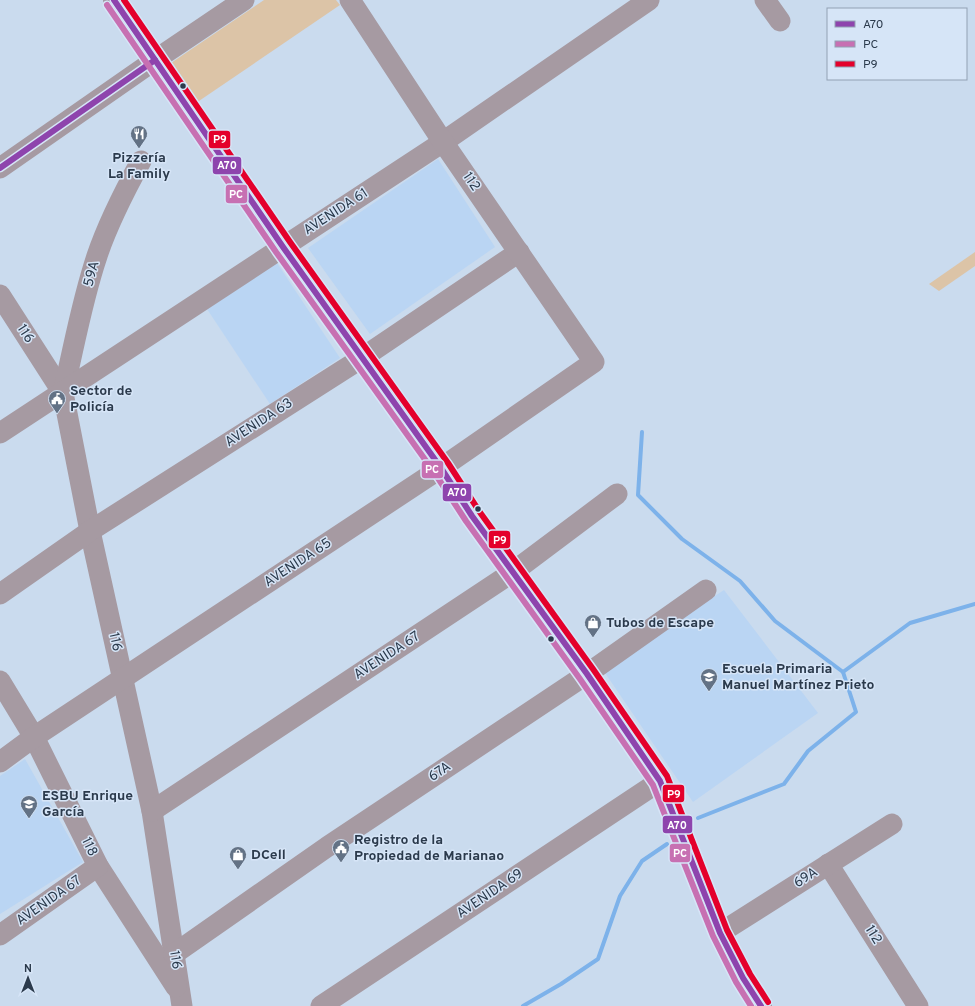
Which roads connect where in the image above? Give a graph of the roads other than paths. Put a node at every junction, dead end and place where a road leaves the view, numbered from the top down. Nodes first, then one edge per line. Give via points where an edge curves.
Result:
1 (114, 0) edge
2 (244, 0) edge
3 (350, 0) edge
4 (649, 0) edge
5 (765, 0) edge
6 (780, 21) dead end
7 (155, 60) junction
8 (443, 142) junction
9 (141, 161) dead end
10 (0, 168) edge
11 (283, 247) junction
12 (519, 252) junction
13 (0, 295) edge
14 (362, 358) junction
15 (594, 362) joint
16 (63, 393) junction
17 (0, 433) edge
18 (441, 468) junction
19 (617, 494) dead end
20 (90, 531) junction
21 (513, 572) junction
22 (706, 590) dead end
23 (0, 594) edge
24 (587, 674) junction
25 (123, 678) junction
26 (0, 681) edge
27 (34, 737) junction
28 (0, 762) edge
29 (660, 782) junction
30 (152, 811) junction
31 (892, 824) dead end
32 (828, 864) junction
33 (98, 866) junction
34 (720, 933) junction
35 (0, 935) edge
36 (174, 954) junction
37 (184, 1002) edge
38 (321, 1006) edge
39 (761, 1006) edge
40 (918, 1006) edge

1 - 7 main road
2 - 7 street
3 - 8 street, 112
4 - 8 street, AVENIDA 61
5 - 6 street
7 - 10 street
7 - 11 main road
8 - 11 street, AVENIDA 61
8 - 12 street, 112
9 - 16 street, 59A via 109,225 97,256
11 - 14 main road
11 - 16 street, AVENIDA 61
12 - 14 street, AVENIDA 63
12 - 15 street, 112
13 - 16 street, 116
14 - 18 main road
14 - 20 street, AVENIDA 63
15 - 18 street, AVENIDA 65
16 - 17 street, AVENIDA 61
16 - 20 street, 116
18 - 21 main road
18 - 25 street, AVENIDA 65
19 - 21 street, AVENIDA 67
20 - 23 street, AVENIDA 63
20 - 25 street, 116
21 - 24 main road
21 - 30 street, AVENIDA 67
22 - 24 street, 67A
24 - 29 main road
24 - 36 street, 67A
25 - 27 street, AVENIDA 65
25 - 30 street, 116
26 - 27 street, 118
27 - 28 street, AVENIDA 65
27 - 33 street, 118
29 - 34 main road
29 - 38 street, AVENIDA 69
30 - 36 street, 116
31 - 32 street, 69A
32 - 34 street, 69A
32 - 40 street, 112
33 - 35 street, AVENIDA 67
33 - 37 street, 118
34 - 39 main road
36 - 37 street, 116

